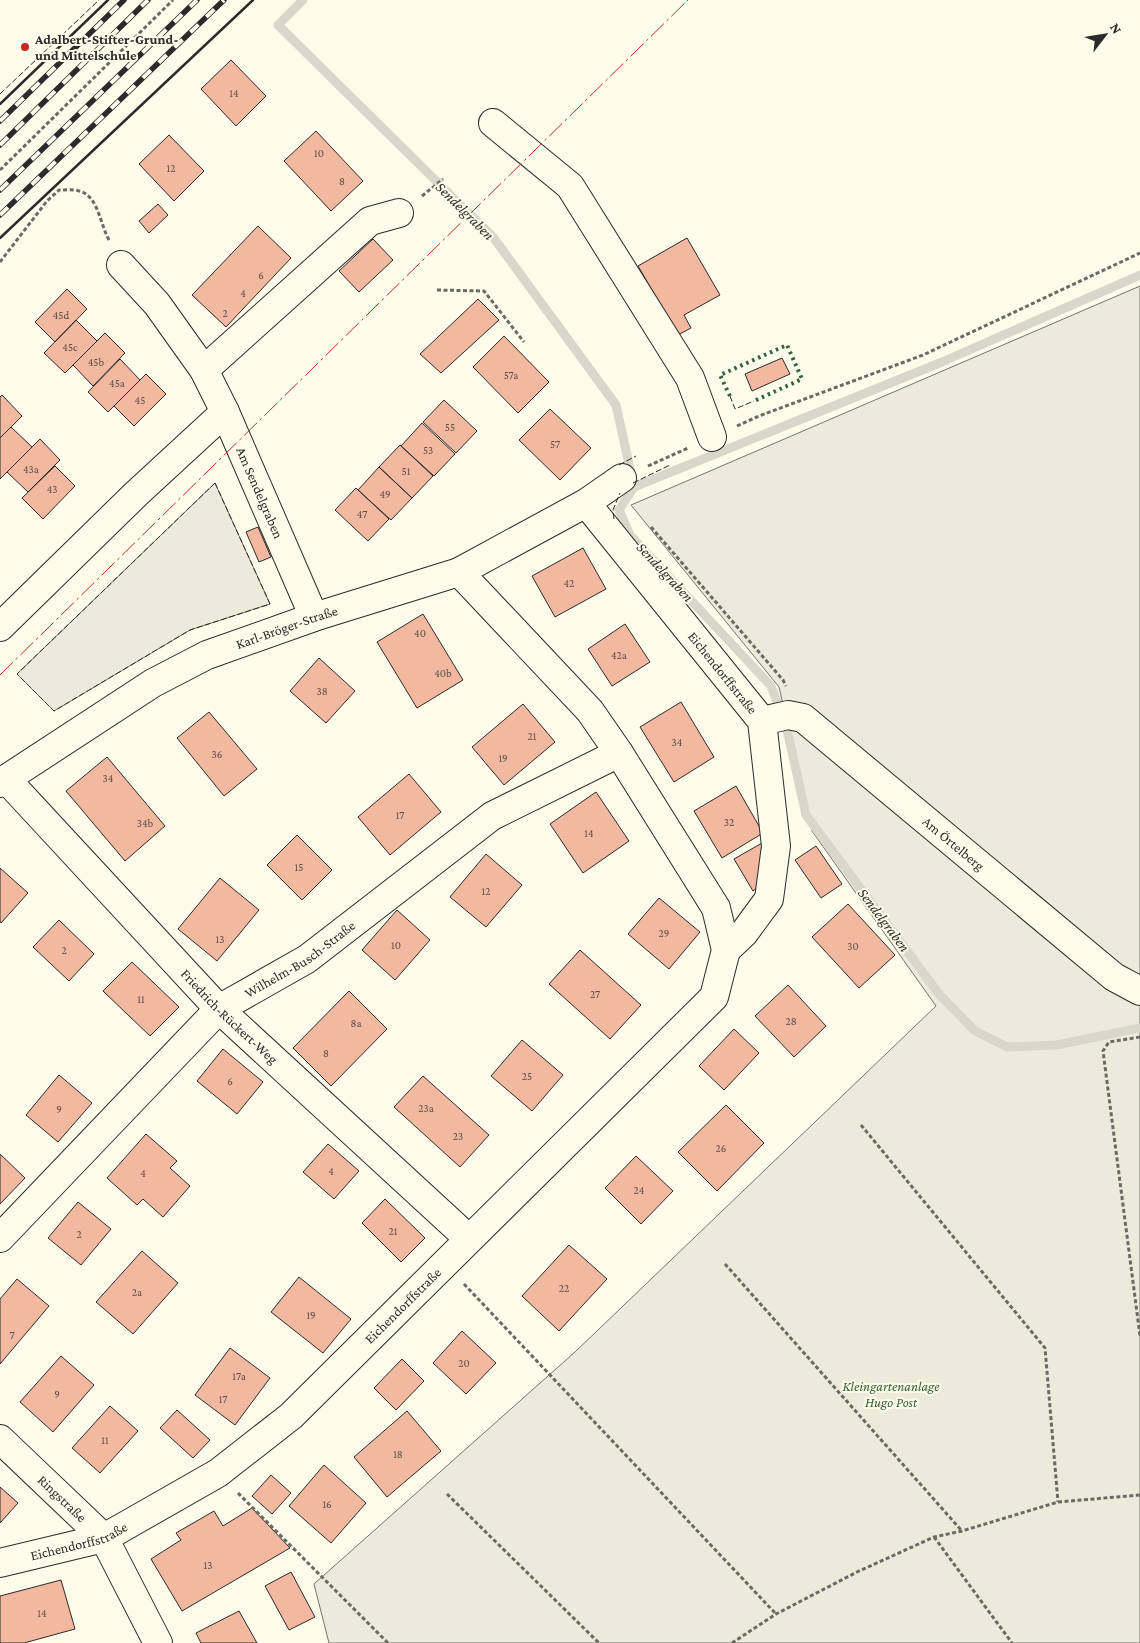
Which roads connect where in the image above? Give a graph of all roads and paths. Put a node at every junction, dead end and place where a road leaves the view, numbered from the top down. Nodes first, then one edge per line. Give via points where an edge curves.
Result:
1 (173, 0) edge
2 (492, 123) dead end
3 (0, 170) edge
4 (443, 179) dead end
5 (421, 197) dead end
6 (399, 213) dead end
7 (1140, 253) edge
8 (0, 262) edge
9 (121, 265) joint
10 (437, 290) dead end
11 (524, 342) dead end
12 (204, 370) junction
13 (225, 412) junction
14 (712, 437) junction
15 (632, 474) joint
16 (586, 502) junction
17 (651, 527) dead end
18 (459, 572) junction
19 (314, 617) junction
20 (0, 627) edge
21 (782, 718) junction
22 (619, 753) junction
23 (3, 781) edge
24 (726, 950) junction
25 (1140, 991) edge
26 (219, 1009) junction
27 (1140, 1037) edge
28 (862, 1125) dead end
29 (0, 1238) edge
30 (469, 1239) junction
31 (444, 1264) junction
32 (725, 1264) dead end
33 (1140, 1336) edge
34 (0, 1439) edge
35 (218, 1473) junction
36 (447, 1494) dead end
37 (1140, 1495) edge
38 (1058, 1502) junction
39 (962, 1531) junction
40 (104, 1538) junction
41 (934, 1538) junction
42 (0, 1563) edge
43 (776, 1614) junction
44 (158, 1643) edge
45 (388, 1643) edge
46 (599, 1643) edge
47 (732, 1643) edge
48 (1012, 1643) edge

1 - 3 path
2 - 14 street via 570,186 690,378
4 - 5 path
6 - 12 street via 370,221
7 - 14 path via 923,355 759,416
8 - 9 path via 59,190 72,190 89,195 96,205 102,228
9 - 12 street, Am Sendelgraben via 157,304
10 - 11 path via 484,291
12 - 13 street, Am Sendelgraben
13 - 19 street, Am Sendelgraben
13 - 20 street
14 - 15 path
15 - 16 street, Karl-Bröger-Straße
16 - 18 street, Karl-Bröger-Straße
16 - 21 street, Eichendorffstraße
17 - 21 path via 783,680
18 - 19 street, Karl-Bröger-Straße
18 - 22 street, Eichendorffstraße via 590,711
19 - 23 street, Karl-Bröger-Straße via 207,655 153,683
21 - 24 street, Eichendorffstraße via 776,846 769,899 744,933
21 - 25 street, Am Örtelberg via 1114,977
22 - 24 street, Eichendorffstraße via 716,908
22 - 26 street, Wilhelm-Busch-Straße via 492,816 307,959
23 - 26 street, Friedrich-Rückert-Weg
24 - 30 street, Eichendorffstraße via 714,997
26 - 29 street, Wilhelm-Busch-Straße
26 - 30 street, Friedrich-Rückert-Weg
27 - 33 path via 1109,1042 1104,1051
28 - 38 path via 1046,1348
30 - 31 street, Eichendorffstraße
31 - 35 street, Eichendorffstraße via 290,1416
31 - 43 path
32 - 39 path
34 - 40 street, Ringstraße
35 - 40 street, Eichendorffstraße
35 - 45 path
36 - 46 path
37 - 38 path
38 - 39 path
39 - 41 path
40 - 42 street, Eichendorffstraße
40 - 44 street, Ringstraße
41 - 43 path via 857,1572
41 - 48 path
43 - 47 path

